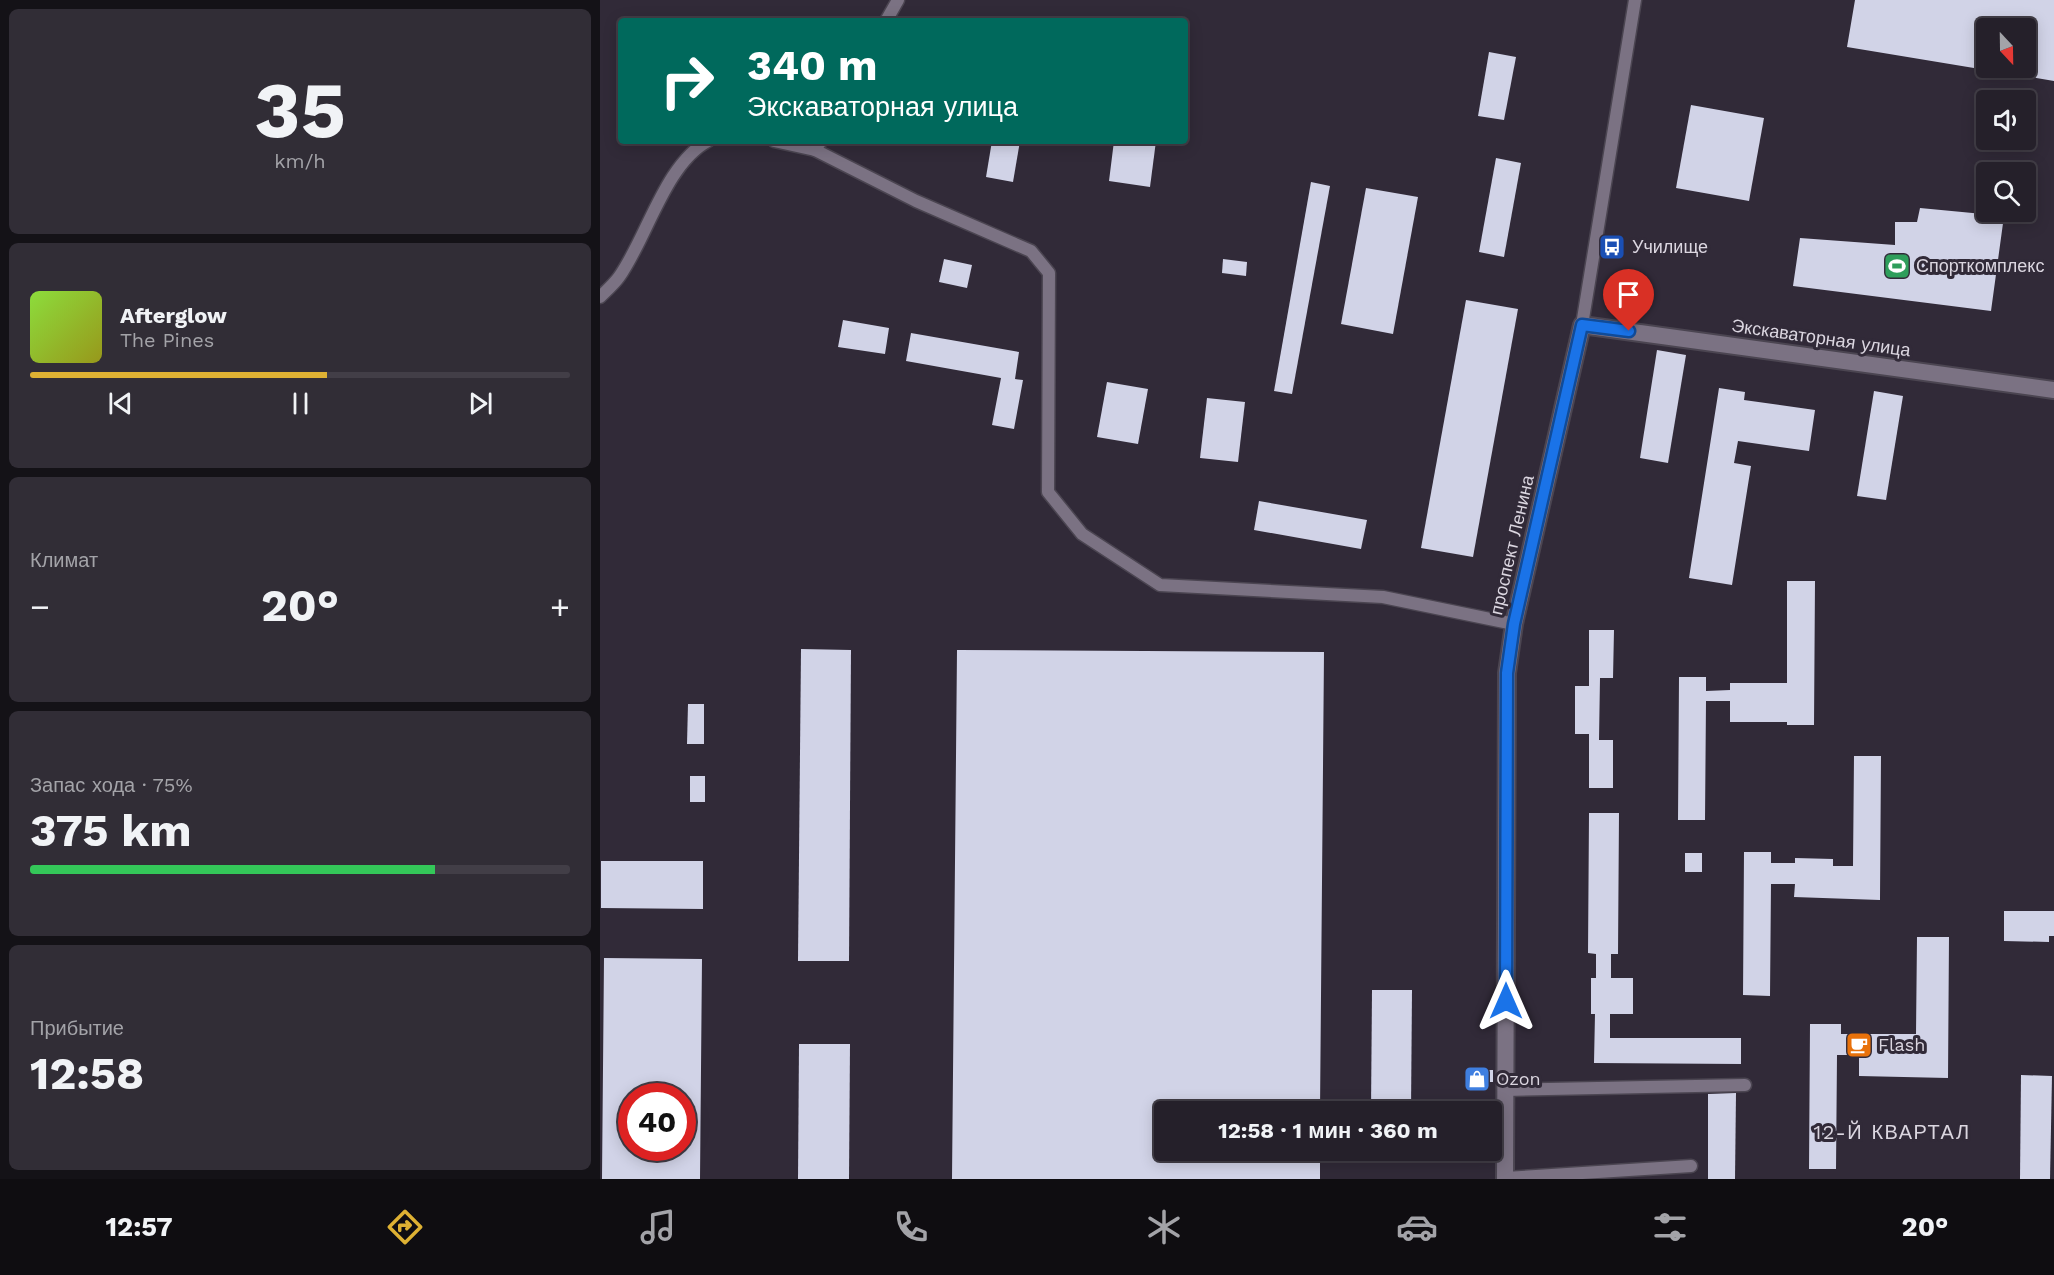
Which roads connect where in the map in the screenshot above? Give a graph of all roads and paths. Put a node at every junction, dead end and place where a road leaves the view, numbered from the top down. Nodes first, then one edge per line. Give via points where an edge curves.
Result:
1 (898, 0) edge
2 (1635, 0) edge
3 (888, 18) edge
4 (703, 144) edge
5 (800, 144) edge
6 (818, 146) edge
7 (600, 297) edge
8 (1582, 325) junction
9 (2054, 390) edge
10 (1514, 624) junction
11 (1745, 1085) dead end
12 (1505, 1090) junction
13 (1691, 1167) dead end
14 (1505, 1179) edge

1 - 3 street
2 - 8 street, проспект Ленина
4 - 7 street via 680,165 619,277
5 - 6 street
6 - 10 street via 916,201 1031,250 1049,273 1048,492 1082,534 1160,585 1383,597
8 - 9 street, Экскаваторная улица
8 - 10 street, проспект Ленина
10 - 12 street, проспект Ленина via 1507,673
11 - 12 street
12 - 14 street, проспект Ленина
13 - 14 street

